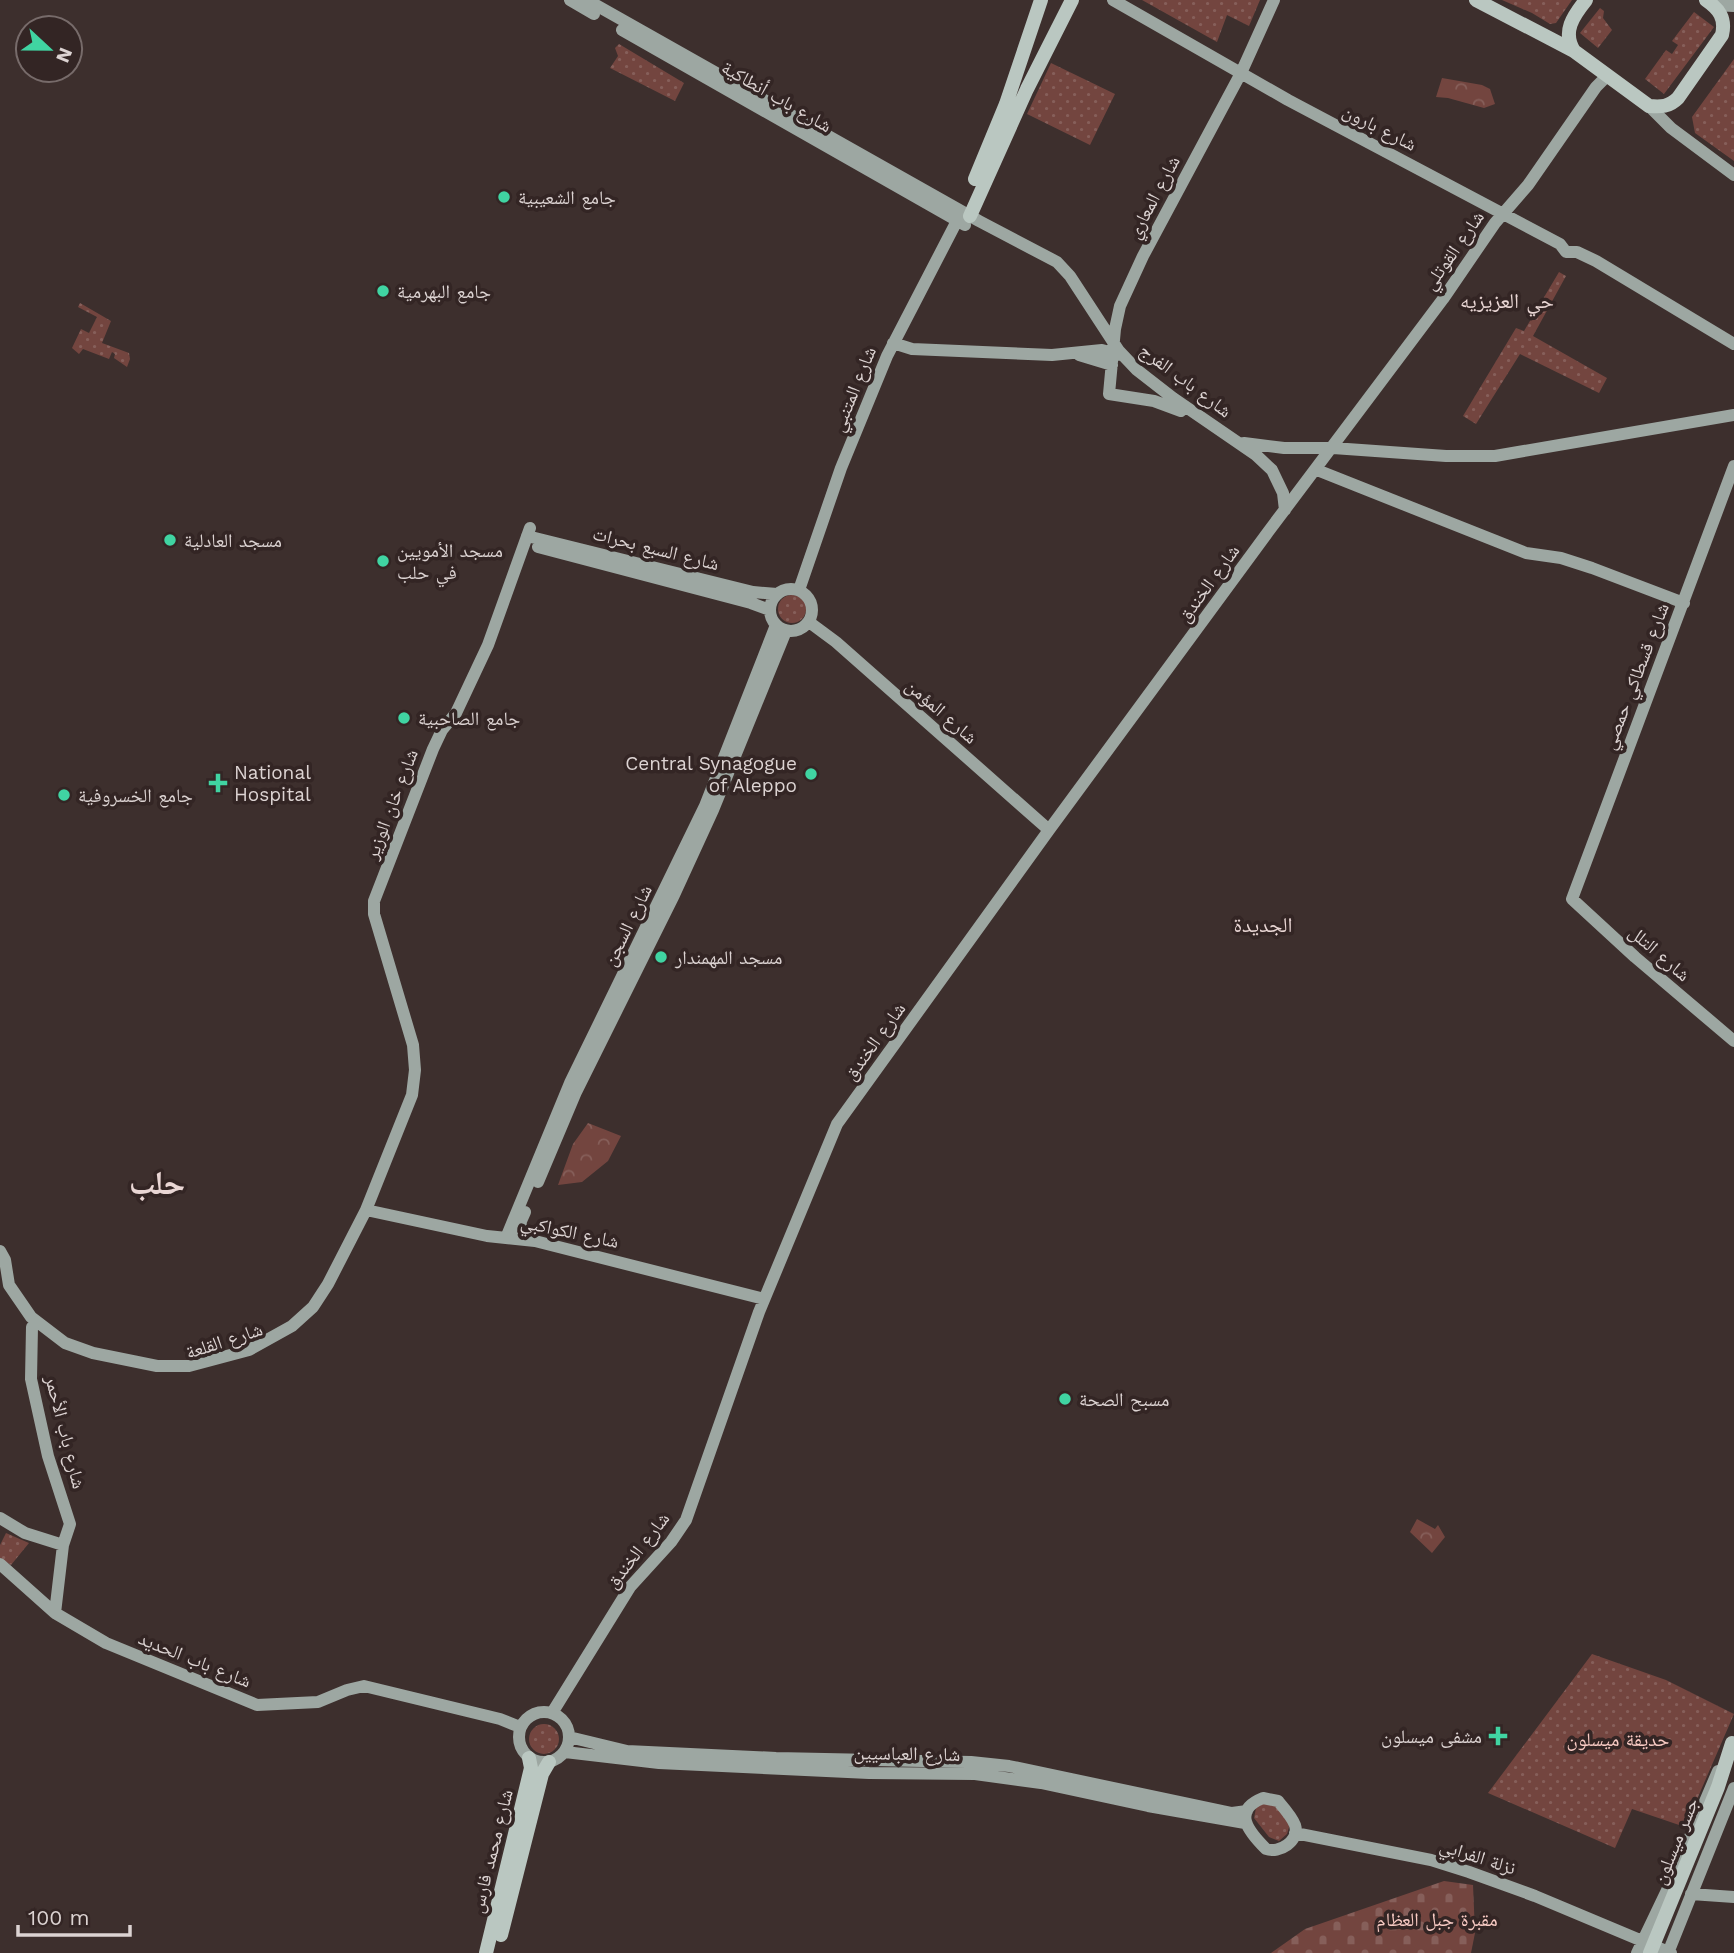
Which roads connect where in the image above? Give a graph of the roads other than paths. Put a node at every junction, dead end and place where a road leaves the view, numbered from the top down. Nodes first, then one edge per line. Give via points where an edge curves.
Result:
1 (570, 0) edge
2 (587, 0) edge
3 (1041, 0) edge
4 (1072, 0) edge
5 (1113, 0) edge
6 (1274, 0) edge
7 (1476, 0) edge
8 (1586, 0) edge
9 (1710, 2) edge
10 (1734, 6) edge
11 (1734, 22) edge
12 (1722, 35) junction
13 (1574, 51) junction
14 (1241, 73) junction
15 (1607, 76) junction
16 (1649, 106) junction
17 (1734, 175) edge
18 (1502, 215) junction
19 (964, 218) junction
20 (893, 343) junction
21 (1734, 344) edge
22 (912, 349) junction
23 (1116, 355) junction
24 (1734, 415) edge
25 (1212, 424) junction
26 (1237, 441) junction
27 (1333, 448) junction
28 (1734, 466) edge
29 (1317, 470) junction
30 (1285, 510) junction
31 (527, 536) junction
32 (799, 590) junction
33 (777, 594) junction
34 (1684, 603) junction
35 (770, 610) junction
36 (809, 622) junction
37 (781, 628) junction
38 (1049, 830) junction
39 (1572, 899) joint
40 (377, 901) joint
41 (1730, 1038) edge
42 (371, 1205) junction
43 (392, 1213) junction
44 (365, 1226) junction
45 (513, 1234) junction
46 (0, 1251) edge
47 (3, 1286) edge
48 (764, 1299) junction
49 (32, 1327) junction
50 (0, 1518) edge
51 (62, 1545) junction
52 (0, 1564) edge
53 (55, 1613) junction
54 (552, 1713) junction
55 (520, 1727) junction
56 (569, 1737) junction
57 (1733, 1740) edge
58 (565, 1752) junction
59 (529, 1758) junction
60 (549, 1762) junction
61 (1734, 1770) edge
62 (1734, 1788) edge
63 (1246, 1817) junction
64 (1295, 1833) junction
65 (1691, 1894) junction
66 (1734, 1897) edge
67 (1642, 1940) junction
68 (486, 1953) edge
69 (496, 1953) edge
70 (1637, 1953) edge
71 (1650, 1953) edge
72 (1666, 1953) edge

1 - 19 main road, شارع باب أنطاكية
2 - 19 main road, شارع باب أنطاكية
3 - 19 main road
4 - 19 main road, شارع المتنبي
5 - 14 main road, شارع بارون
6 - 14 main road, شارع المعاري
7 - 13 main road
8 - 13 main road via 1568,30
9 - 10 main road
9 - 12 main road via 1723,18
11 - 12 main road
12 - 16 main road via 1678,98 1665,106
13 - 15 main road
14 - 18 main road, شارع بارون
14 - 23 main road, شارع المعاري via 1120,306
15 - 16 main road
15 - 18 main road, شارع القوتلي
16 - 17 main road
18 - 21 main road, شارع بارون via 1560,244 1566,252 1577,252 1603,265
18 - 27 main road, شارع القوتلي
19 - 20 main road, شارع المتنبي
19 - 22 main road via 911,326 907,340
19 - 23 main road, شارع باب الفرج via 1064,268
20 - 22 main road
20 - 32 main road, شارع المتنبي via 841,468
22 - 23 main road via 1072,354 1102,350
23 - 25 main road, شارع باب الفرج
23 - 25 main road, شارع المعاري via 1109,394 1154,401
24 - 27 main road, شارع باب الفرج via 1495,456
25 - 26 main road, شارع باب الفرج
26 - 27 main road, شارع باب الفرج via 1272,448
26 - 30 main road, شارع باب الفرج via 1277,477
27 - 29 main road, شارع الخندق
28 - 34 main road, شارع قسطاكي حمصي
29 - 30 main road, شارع الخندق
29 - 34 main road via 1526,553 1561,558
30 - 38 main road, شارع الخندق
31 - 33 main road, شارع السبع بحرات
31 - 35 main road, شارع السبع بحرات
31 - 40 main road, شارع خان الوزير via 488,645 433,749
32 - 33 main road
32 - 36 main road via 812,603
33 - 35 main road
34 - 39 main road, شارع قسطاكي حمصي
35 - 37 main road
36 - 37 main road via 796,631
36 - 38 main road, شارع المؤمن
37 - 45 main road, شارع السجن via 705,806 570,1083
38 - 48 main road, شارع الخندق via 837,1125
39 - 41 main road, شارع التلل
40 - 42 main road, شارع القلعة via 374,914 413,1045 415,1070 409,1107
42 - 43 main road, شارع الكواكبي
42 - 44 main road, شارع القلعة
42 - 47 main road via 313,1307 268,1342 205,1363 157,1366 77,1348 31,1317
43 - 44 main road
43 - 45 main road, شارع الكواكبي
44 - 49 main road, شارع القلعة via 333,1290 315,1312 278,1342 221,1365 169,1373 113,1364 63,1350
45 - 48 main road, شارع الكواكبي
46 - 47 main road via 5,1260
47 - 49 main road, شارع القلعة
48 - 54 main road, شارع الخندق via 686,1520 630,1587
49 - 51 main road, شارع باب الأحمر via 31,1379 69,1524
50 - 51 main road via 25,1533
51 - 53 main road, شارع باب الأحمر
52 - 53 main road, شارع باب الحديد
53 - 55 main road, شارع باب الحديد via 106,1643 257,1705 318,1702 364,1686 500,1718
54 - 55 main road via 530,1716
54 - 56 main road via 564,1722
55 - 59 main road via 520,1748
56 - 58 main road
56 - 63 main road, شارع العباسيين via 627,1751 1009,1766
57 - 67 main road
57 - 71 main road, جسر ميسلون, bridge
58 - 60 main road
58 - 63 main road, شارع العباسيين via 659,1763 975,1774 1122,1801
59 - 60 main road
59 - 68 main road, شارع محمد فارس via 531,1768
60 - 69 main road, شارع محمد فارس via 542,1774
61 - 72 main road, جسر ميسلون
62 - 65 main road
63 - 64 main road via 1262,1845 1271,1851 1289,1843
63 - 64 main road via 1256,1801 1274,1799 1294,1824
64 - 67 main road, نزلة الفرابي via 1431,1860
65 - 66 main road
65 - 72 main road
67 - 70 main road
67 - 72 main road, نزلة الفرابي

